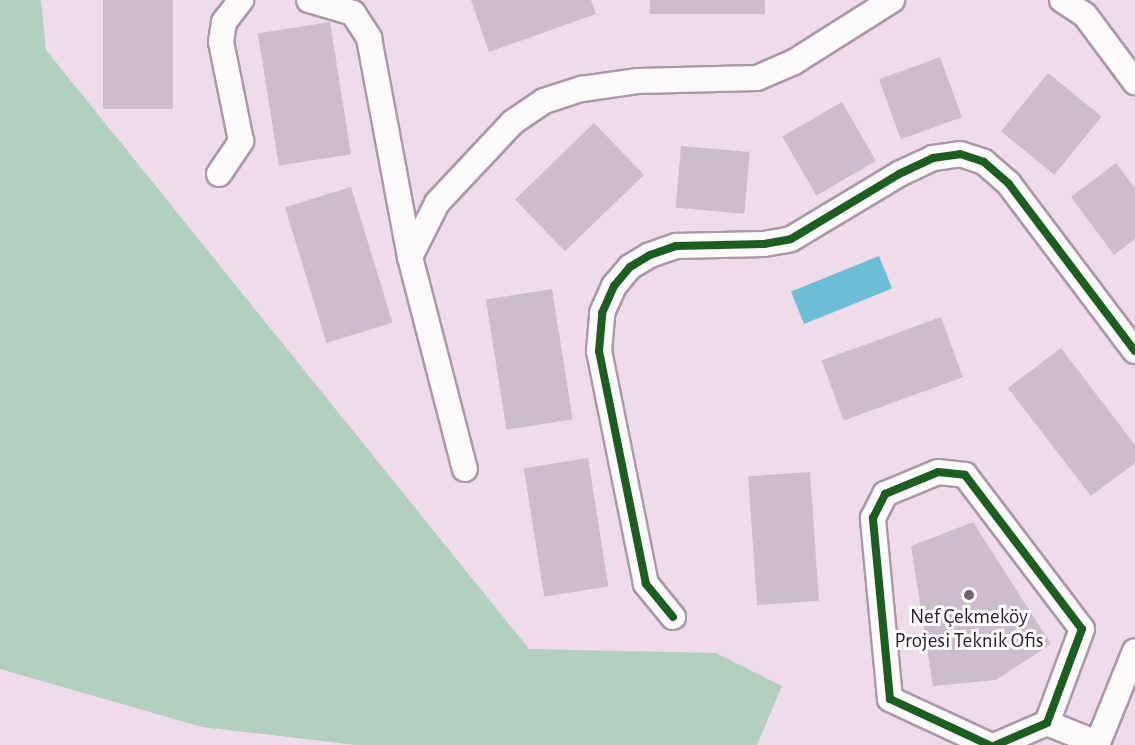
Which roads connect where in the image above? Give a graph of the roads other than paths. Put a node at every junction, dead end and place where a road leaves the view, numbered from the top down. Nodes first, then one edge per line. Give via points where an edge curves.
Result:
1 (241, 0) edge
2 (309, 0) edge
3 (892, 0) edge
4 (1062, 0) edge
5 (1135, 82) edge
6 (219, 174) dead end
7 (410, 257) junction
8 (1132, 342) edge
9 (465, 469) dead end
10 (673, 617) dead end
11 (1135, 651) edge
12 (1047, 723) junction
13 (1097, 744) edge
14 (989, 745) edge
15 (996, 745) edge

1 - 6 street via 224,22 221,42 241,141
2 - 7 street via 353,13 366,28
3 - 7 street via 794,62 757,78 638,81 582,89 543,101 513,122 437,203
4 - 5 street via 1085,15
7 - 9 street
8 - 10 street via 1009,184 984,162 960,154 933,158 899,174 791,239 676,246 650,255 630,267 614,286 602,313 599,351 646,584
11 - 13 street
12 - 13 street
12 - 14 street via 1082,629 965,475 938,472 885,495 873,518 890,699
12 - 15 street

